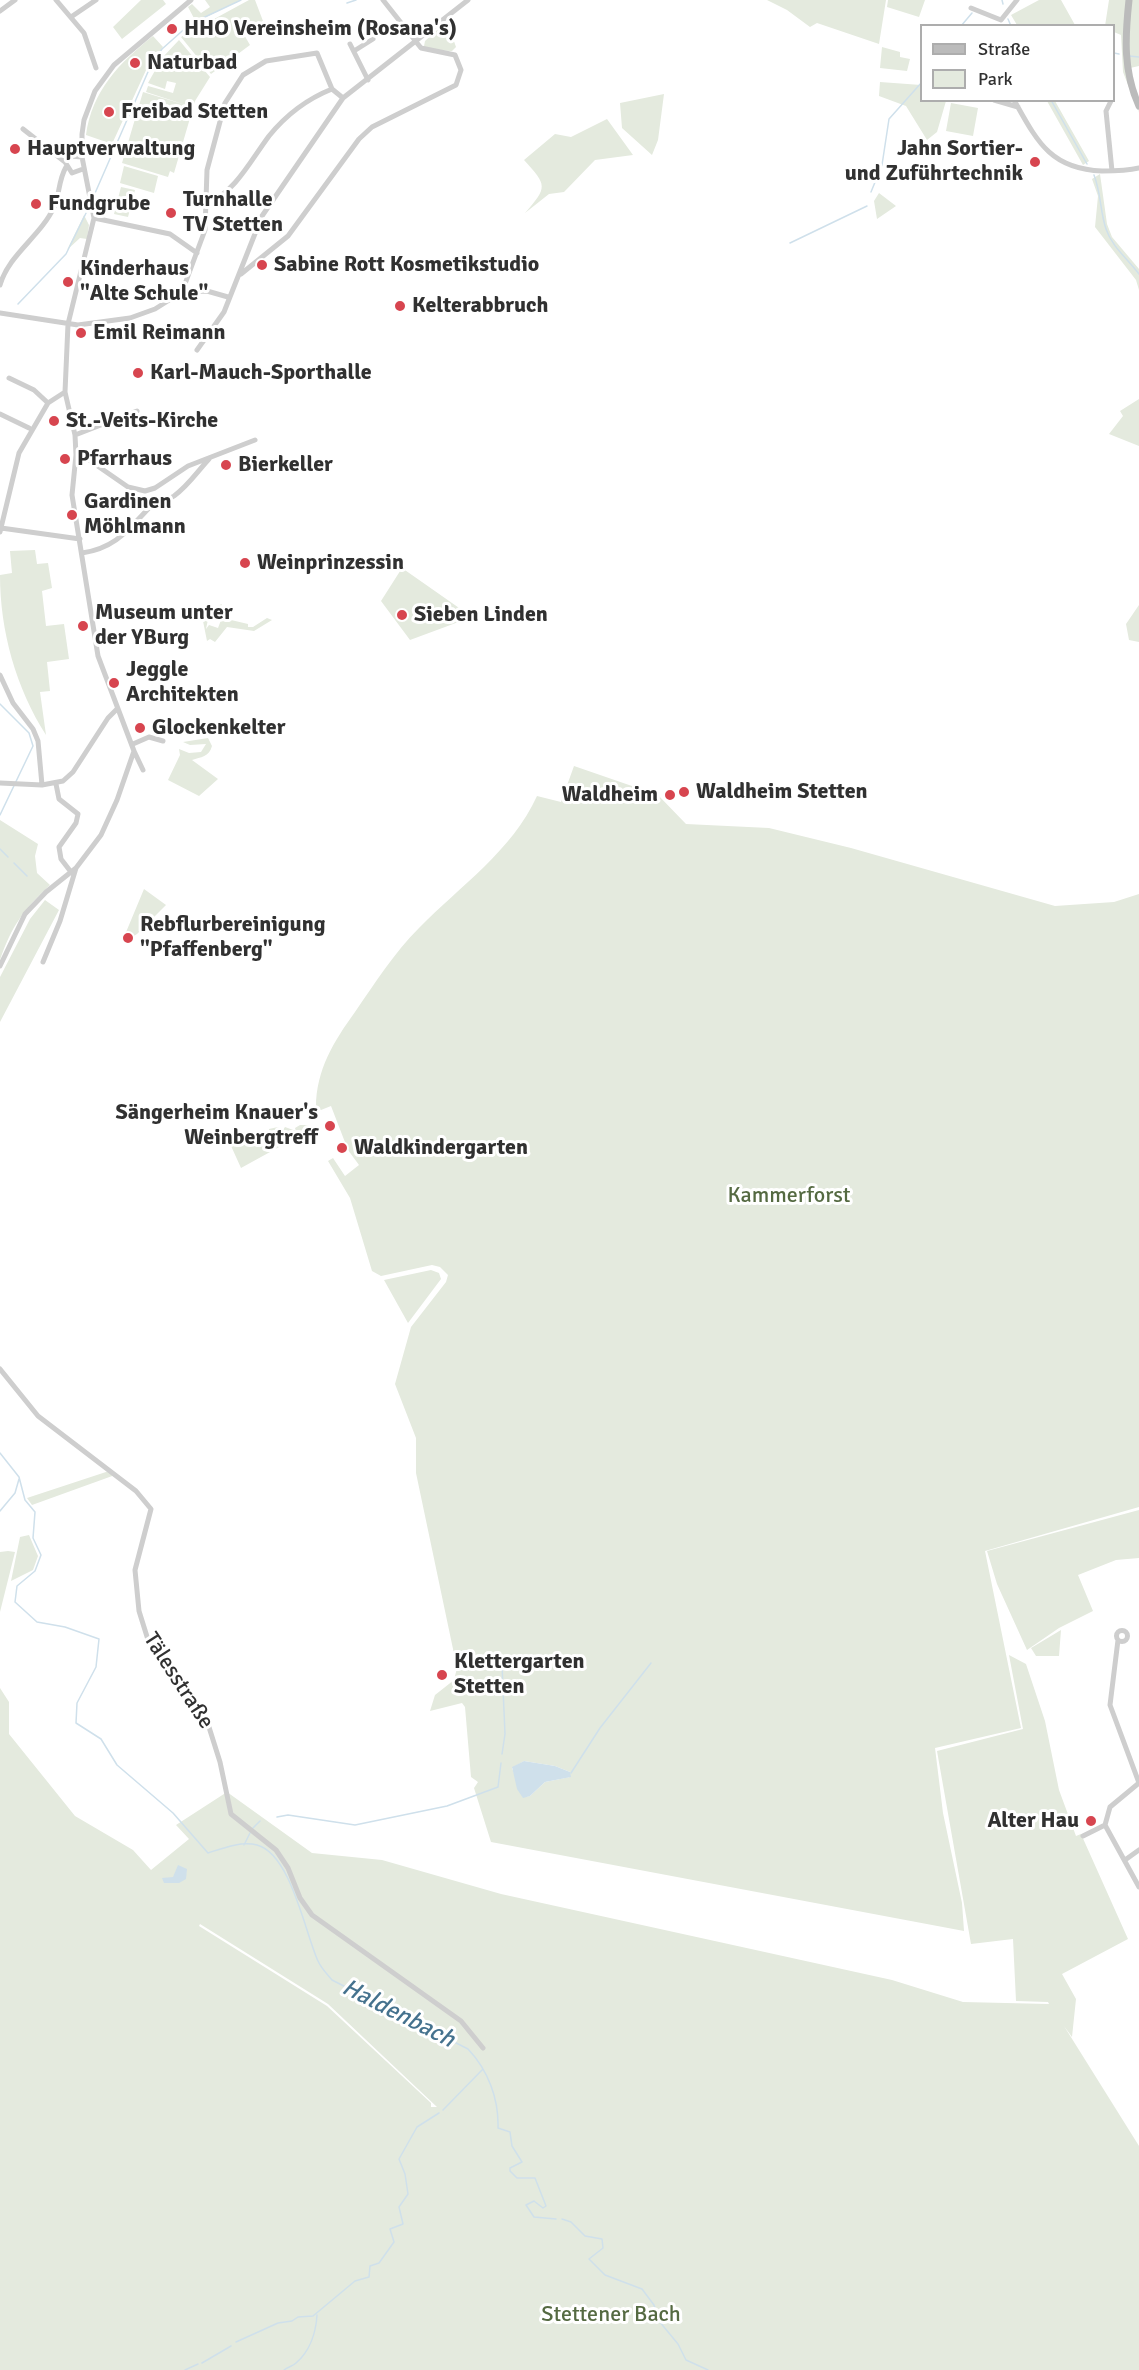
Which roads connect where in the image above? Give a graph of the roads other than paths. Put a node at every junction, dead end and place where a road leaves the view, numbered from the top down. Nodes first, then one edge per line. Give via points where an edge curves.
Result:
1 (15, 0) edge
2 (56, 0) edge
3 (96, 0) edge
4 (191, 0) edge
5 (383, 0) edge
6 (468, 0) edge
7 (1017, 0) edge
8 (1129, 0) edge
9 (971, 8) dead end
10 (0, 11) edge
11 (71, 17) junction
12 (373, 39) dead end
13 (414, 43) junction
14 (350, 44) dead end
15 (354, 51) junction
16 (96, 68) dead end
17 (368, 80) junction
18 (332, 89) junction
19 (343, 99) junction
20 (1001, 102) edge
21 (1015, 102) edge
22 (1110, 102) edge
23 (1139, 106) edge
24 (1018, 107) junction
25 (23, 129) dead end
26 (82, 157) junction
27 (66, 164) junction
28 (1139, 168) edge
29 (84, 169) junction
30 (1112, 171) junction
31 (207, 205) junction
32 (94, 218) junction
33 (197, 253) junction
34 (240, 276) junction
35 (0, 285) edge
36 (182, 292) junction
37 (228, 297) junction
38 (0, 313) edge
39 (68, 324) junction
40 (197, 350) dead end
41 (9, 378) dead end
42 (65, 392) junction
43 (48, 403) junction
44 (137, 411) dead end
45 (0, 414) edge
46 (30, 428) junction
47 (75, 435) junction
48 (255, 441) dead end
49 (76, 455) junction
50 (212, 457) junction
51 (1, 530) edge
52 (80, 539) junction
53 (82, 553) junction
54 (0, 675) edge
55 (117, 709) junction
56 (163, 741) dead end
57 (133, 744) junction
58 (134, 751) junction
59 (143, 770) dead end
60 (0, 783) edge
61 (57, 784) junction
62 (42, 785) junction
63 (76, 868) junction
64 (71, 872) junction
65 (43, 962) dead end
66 (0, 966) edge
67 (0, 1369) edge
68 (1118, 1640) dead end
69 (1139, 1782) edge
70 (1105, 1825) junction
71 (1083, 1836) dead end
72 (1139, 1850) edge
73 (1125, 1860) junction
74 (1139, 1887) edge
75 (483, 2048) dead end

1 - 10 street
2 - 11 street
3 - 11 street
4 - 26 street via 134,46 102,80 84,120
5 - 13 street
6 - 13 street
7 - 9 street via 1000,20
8 - 23 main road via 1126,60
11 - 16 street via 84,33
12 - 15 street
13 - 17 street
13 - 34 street via 427,50 455,55 461,70 456,85 372,127 340,160 288,236
14 - 15 street
15 - 17 street
17 - 19 street
18 - 19 street
18 - 31 street via 314,96 290,114 239,180
18 - 31 street via 317,53 266,60 243,75 225,103 207,170
19 - 34 street via 266,210
20 - 24 street
21 - 24 street
22 - 30 street via 1106,111
24 - 30 street via 1040,144 1058,161 1070,167
25 - 27 street
26 - 27 street via 70,156
26 - 29 street
27 - 29 street via 72,173
27 - 35 street via 58,180 54,207 4,271
28 - 30 street
29 - 32 street
31 - 33 street via 206,230
32 - 33 street via 170,234
32 - 39 street
33 - 36 street
34 - 37 street
36 - 37 street via 207,291
36 - 39 street via 155,309 130,318
37 - 40 street via 224,312
38 - 39 street
39 - 42 street
41 - 43 street via 34,390
42 - 43 street
42 - 47 street
43 - 46 street
44 - 47 street
45 - 46 street
46 - 51 street via 15,464
47 - 49 street
48 - 50 street
49 - 50 street via 128,487 145,491
49 - 52 street via 72,495
50 - 53 street via 189,484 150,507 110,546
51 - 52 street
52 - 53 street
53 - 55 street via 98,656
54 - 62 street via 38,741
55 - 57 street
55 - 61 street via 94,736 73,772
56 - 57 street via 149,737
57 - 58 street
58 - 59 street
58 - 63 street via 101,835
60 - 62 street
61 - 62 street
61 - 64 street via 58,799 78,814 59,847 61,859
63 - 64 street
63 - 65 street
64 - 66 street via 25,914
67 - 75 street, Tälesstraße via 38,1416 136,1491 151,1509 135,1570 141,1623 163,1665 208,1724 231,1814 276,1850 312,1916 461,2021
68 - 69 street via 1110,1705
69 - 70 street via 1110,1807
70 - 71 street
70 - 73 street
72 - 73 street
73 - 74 street

